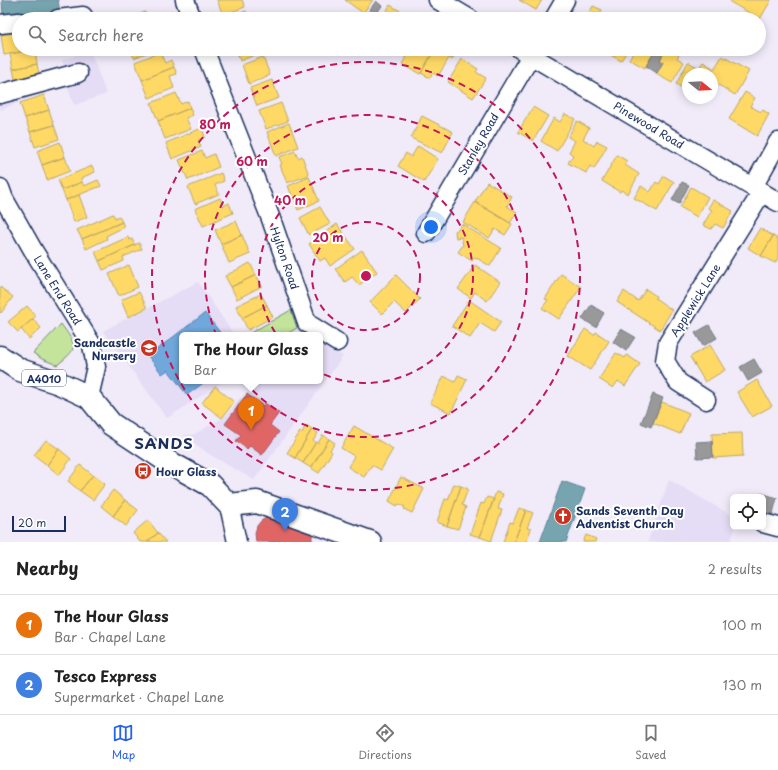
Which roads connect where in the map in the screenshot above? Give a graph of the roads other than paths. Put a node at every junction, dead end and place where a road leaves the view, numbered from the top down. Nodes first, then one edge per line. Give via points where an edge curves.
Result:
1 (185, 0) edge
2 (438, 0) edge
3 (566, 0) edge
4 (189, 12) edge
5 (458, 12) edge
6 (558, 12) edge
7 (12, 23) edge
8 (0, 24) edge
9 (207, 56) edge
10 (525, 56) edge
11 (536, 56) edge
12 (78, 73) dead end
13 (0, 94) edge
14 (778, 142) edge
15 (0, 188) edge
16 (758, 190) junction
17 (778, 202) edge
18 (426, 233) dead end
19 (321, 332) edge
20 (323, 333) edge
21 (337, 342) dead end
22 (0, 357) edge
23 (89, 397) junction
24 (706, 400) dead end
25 (229, 505) junction
26 (766, 524) edge
27 (778, 527) edge
28 (237, 542) edge
29 (370, 542) edge

1 - 4 street
2 - 5 street
3 - 6 street
7 - 8 street
9 - 19 street, Hylton Road via 271,219 307,323
10 - 18 street, Stanley Road
11 - 16 street, Pinewood Road
12 - 13 street
14 - 16 street, Applewick Lane
15 - 23 street, Lane End Road via 33,250 92,345 96,367
16 - 17 street, Pinewood Road
16 - 24 street, Applewick Lane via 668,343 665,361 678,382
20 - 21 street, Hylton Road
22 - 23 highway, A4010 via 20,370 59,383
23 - 25 highway, A4010 via 111,424 167,461 210,485
25 - 28 street
25 - 29 highway via 257,502
26 - 27 street

